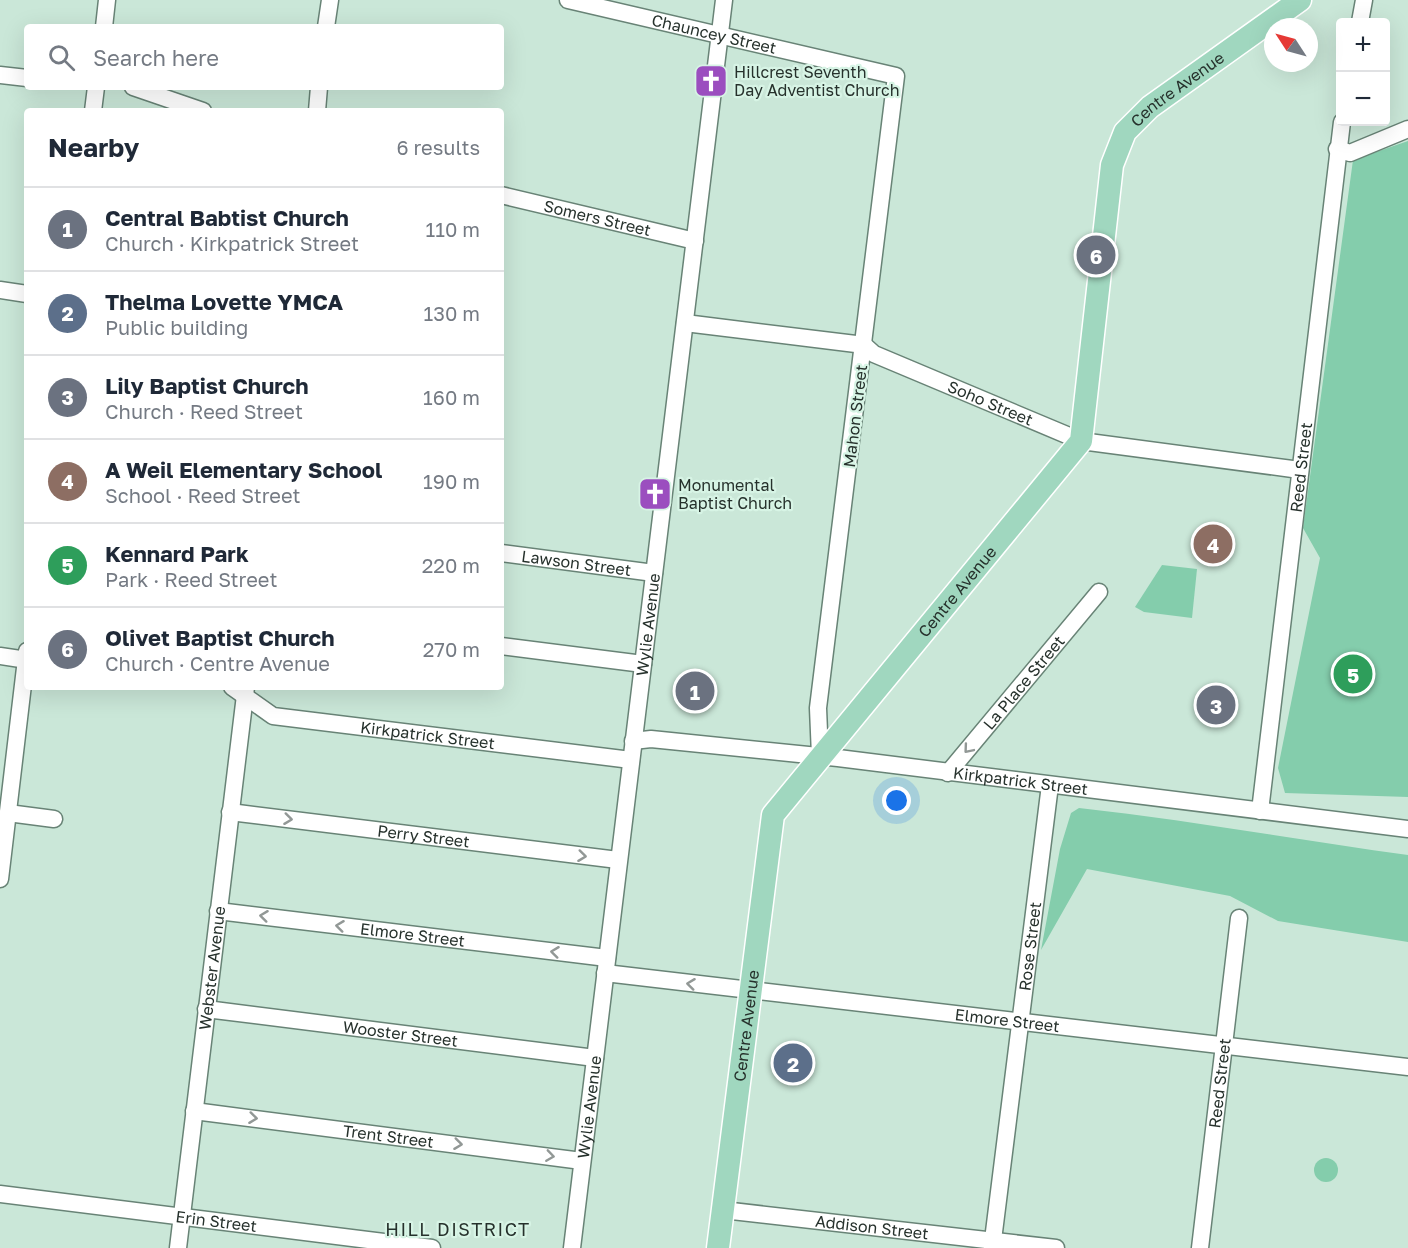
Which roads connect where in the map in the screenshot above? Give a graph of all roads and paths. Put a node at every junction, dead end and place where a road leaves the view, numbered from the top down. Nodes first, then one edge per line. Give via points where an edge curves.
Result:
1 (107, 0) edge
2 (330, 0) edge
3 (568, 0) edge
4 (724, 0) edge
5 (1300, 0) edge
6 (1364, 0) edge
7 (1361, 18) edge
8 (104, 24) edge
9 (326, 24) edge
10 (719, 36) junction
11 (0, 75) edge
12 (896, 76) joint
13 (24, 78) edge
14 (96, 90) edge
15 (142, 90) edge
16 (319, 90) edge
17 (93, 108) edge
18 (194, 108) edge
19 (316, 108) edge
20 (1341, 126) edge
21 (1408, 129) edge
22 (1337, 149) junction
23 (504, 196) edge
24 (694, 241) junction
25 (0, 290) edge
26 (24, 294) edge
27 (685, 323) junction
28 (864, 345) junction
29 (1081, 441) junction
30 (1300, 470) junction
31 (504, 553) edge
32 (654, 573) junction
33 (1099, 592) dead end
34 (504, 646) edge
35 (0, 656) edge
36 (24, 657) edge
37 (643, 664) junction
38 (24, 682) edge
39 (241, 690) edge
40 (633, 741) junction
41 (820, 756) junction
42 (631, 760) junction
43 (948, 773) junction
44 (1050, 785) junction
45 (1260, 811) junction
46 (230, 812) junction
47 (8, 813) junction
48 (54, 819) dead end
49 (1408, 829) edge
50 (618, 860) junction
51 (0, 879) edge
52 (218, 911) junction
53 (1239, 918) dead end
54 (606, 966) junction
55 (749, 990) junction
56 (206, 1009) junction
57 (1020, 1020) junction
58 (1224, 1044) junction
59 (595, 1058) junction
60 (1408, 1066) edge
61 (194, 1111) junction
62 (582, 1161) junction
63 (0, 1194) edge
64 (723, 1209) junction
65 (182, 1216) junction
66 (993, 1244) edge
67 (178, 1248) edge
68 (432, 1248) edge
69 (572, 1248) edge
70 (718, 1248) edge
71 (1056, 1248) edge
72 (1200, 1248) edge

1 - 8 street
2 - 9 street
3 - 10 street, Chauncey Street
4 - 10 street, Wylie Avenue
5 - 29 main road, Centre Avenue via 1150,107 1125,132 1112,165
6 - 7 street
10 - 12 street, Chauncey Street
10 - 24 street, Wylie Avenue
11 - 13 street
12 - 28 street, Mahon Street
14 - 17 street
15 - 18 street
16 - 19 street
20 - 22 street, Reed Street
21 - 22 street via 1350,153
22 - 30 street, Reed Street
23 - 24 street, Somers Street
24 - 27 street, Wylie Avenue
25 - 26 street
27 - 28 street, Soho Street
27 - 32 street, Wylie Avenue
28 - 29 street, Soho Street via 874,354
28 - 41 street, Mahon Street via 818,708
29 - 30 street, Soho Street
29 - 41 main road, Centre Avenue
30 - 45 street, Reed Street
31 - 32 street, Lawson Street
32 - 37 street, Wylie Avenue
33 -> 43 street, La Place Street
34 - 37 street
35 - 36 street
37 - 40 street, Wylie Avenue
38 - 47 street
39 - 42 street, Kirkpatrick Street via 273,716
39 - 46 street, Webster Avenue
40 - 41 street, Kirkpatrick Street via 662,740
40 - 42 street, Wylie Avenue
41 - 43 street, Kirkpatrick Street
41 - 55 main road, Centre Avenue via 778,805 771,819
42 - 50 street, Wylie Avenue
43 - 44 street, Kirkpatrick Street
44 - 45 street, Kirkpatrick Street
44 - 57 street, Rose Street
45 - 49 street, Kirkpatrick Street
46 -> 50 street, Perry Street
46 - 52 street, Webster Avenue
47 - 48 street
47 - 51 street
50 - 54 street, Wylie Avenue
54 -> 52 street, Elmore Street
52 - 56 street, Webster Avenue
53 - 58 street, Reed Street
55 -> 54 street, Elmore Street
54 - 59 street, Wylie Avenue
55 - 57 street, Elmore Street
55 - 64 main road, Centre Avenue
56 - 59 street, Wooster Street
56 - 61 street, Webster Avenue
57 - 58 street, Elmore Street
57 - 66 street, Rose Street
58 - 60 street, Elmore Street
58 - 72 street, Reed Street
59 - 62 street, Wylie Avenue
61 -> 62 street, Trent Street
61 - 65 street, Webster Avenue
62 - 69 street, Wylie Avenue
63 - 65 street, Erin Street
64 - 66 street, Addison Street
64 - 70 main road, Centre Avenue
65 - 67 street, Webster Avenue
65 - 68 street, Erin Street
66 - 71 street, Addison Street

